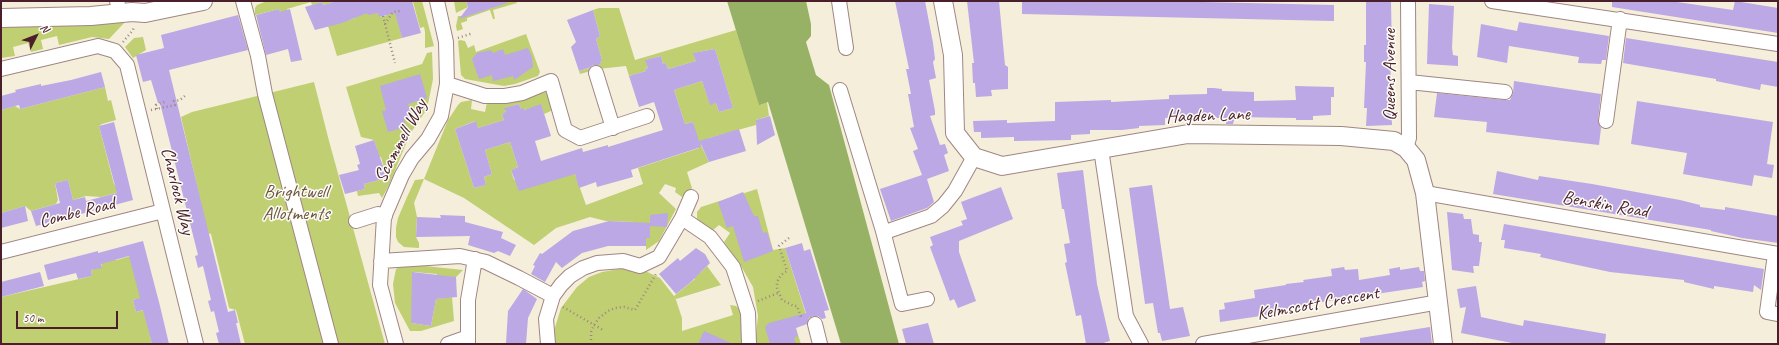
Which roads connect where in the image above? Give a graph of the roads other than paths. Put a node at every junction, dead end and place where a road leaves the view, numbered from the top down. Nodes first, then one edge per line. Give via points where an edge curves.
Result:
1 (202, 1) edge
2 (243, 1) edge
3 (436, 1) edge
4 (840, 1) edge
5 (943, 1) edge
6 (1408, 1) edge
7 (1492, 1) edge
8 (118, 7) edge
9 (1, 18) edge
10 (1620, 19) junction
11 (1778, 44) edge
12 (846, 48) dead end
13 (1, 69) edge
14 (596, 73) dead end
15 (1409, 82) junction
16 (447, 84) junction
17 (840, 90) dead end
18 (1505, 92) dead end
19 (648, 116) dead end
20 (1606, 121) dead end
21 (613, 128) junction
22 (1101, 148) junction
23 (1406, 148) junction
24 (974, 157) junction
25 (1425, 193) junction
26 (691, 196) dead end
27 (163, 211) junction
28 (385, 216) junction
29 (682, 218) junction
30 (356, 221) dead end
31 (883, 231) junction
32 (1, 252) edge
33 (1776, 254) edge
34 (475, 260) junction
35 (381, 261) junction
36 (553, 298) junction
37 (927, 299) dead end
38 (1439, 302) junction
39 (1777, 314) dead end
40 (815, 327) road end
41 (468, 340) edge
42 (196, 344) edge
43 (331, 344) edge
44 (396, 344) edge
45 (448, 344) edge
46 (548, 344) edge
47 (749, 344) edge
48 (820, 344) edge
49 (1141, 344) edge
50 (1203, 344) edge
51 (1443, 344) edge

1 - 8 main road via 145,13
2 - 43 street
3 - 16 street, Scammell Way via 446,42
4 - 12 street
5 - 24 main road via 954,55 955,133
6 - 15 street, Queens Avenue
7 - 10 street
8 - 9 main road via 91,16
10 - 11 street
10 - 20 street
13 - 27 street, Charlock Way via 98,46 115,52 127,65
14 - 21 street
15 - 18 street
15 - 23 street, Queens Avenue via 1409,138
16 - 21 street via 485,96 505,96 522,93 551,81 565,130 580,138
16 - 28 street, Scammell Way via 441,116 402,175
17 - 31 street
19 - 21 street
22 - 23 main road, Hagden Lane via 1188,134 1341,136 1394,141
22 - 24 main road, Hagden Lane via 1002,166
22 - 49 street via 1126,316
23 - 25 main road via 1416,160
24 - 31 street via 955,191 931,216
25 - 33 street, Benskin Road
25 - 38 main road
26 - 29 street
27 - 32 street, Combe Road
27 - 42 street, Charlock Way
28 - 30 street via 378,214
28 - 35 street, Scammell Way
29 - 36 street via 659,257 640,266 623,261 597,262 570,276
29 - 47 street via 710,237 733,267 746,306
31 - 37 street via 902,304
33 - 39 street via 1767,312
34 - 35 street via 460,256
34 - 36 street via 493,265
34 - 41 street via 468,300
35 - 44 street, Scammell Way via 380,285
36 - 46 street via 546,318
38 - 50 street, Kelmscott Crescent
38 - 51 main road
40 - 48 street
41 - 45 street

